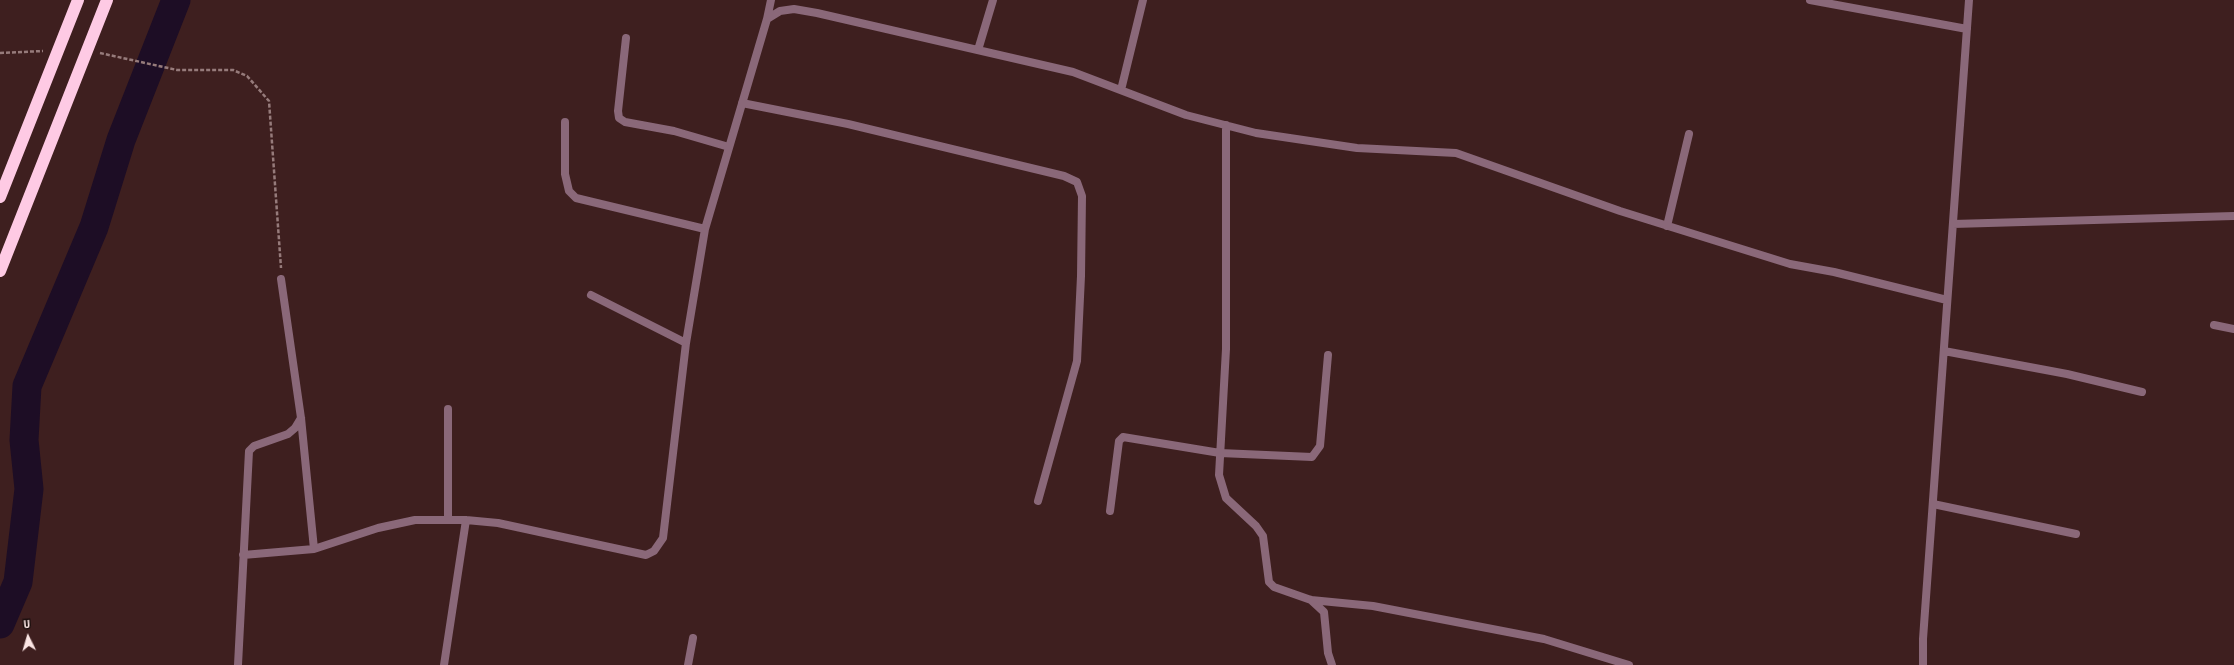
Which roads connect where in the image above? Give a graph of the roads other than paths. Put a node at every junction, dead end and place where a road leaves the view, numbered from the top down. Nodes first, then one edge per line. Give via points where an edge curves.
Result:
1 (78, 0) edge
2 (107, 0) edge
3 (771, 0) edge
4 (993, 0) edge
5 (1143, 0) edge
6 (1810, 0) edge
7 (1969, 0) edge
8 (767, 19) junction
9 (1966, 29) junction
10 (626, 38) dead end
11 (978, 50) junction
12 (1120, 90) junction
13 (742, 103) junction
14 (565, 122) dead end
15 (1226, 125) junction
16 (1689, 134) dead end
17 (729, 147) junction
18 (0, 197) edge
19 (2234, 216) edge
20 (1953, 224) junction
21 (1667, 226) junction
22 (705, 229) junction
23 (0, 271) edge
24 (281, 279) road end
25 (591, 295) dead end
26 (1947, 300) junction
27 (2214, 326) dead end
28 (2234, 329) edge
29 (686, 343) junction
30 (1944, 351) junction
31 (1328, 355) dead end
32 (2142, 392) dead end
33 (448, 408) dead end
34 (300, 418) junction
35 (1220, 453) junction
36 (1038, 500) dead end
37 (1934, 504) junction
38 (1110, 511) dead end
39 (448, 520) junction
40 (466, 520) junction
41 (2076, 534) dead end
42 (314, 549) junction
43 (243, 555) junction
44 (1311, 600) junction
45 (693, 638) dead end
46 (238, 665) edge
47 (444, 665) edge
48 (688, 665) edge
49 (1332, 665) edge
50 (1629, 665) edge
51 (1923, 665) edge

1 - 18 highway, bridge
2 - 23 highway, bridge
3 - 8 street
4 - 11 street
5 - 12 street
6 - 9 street
7 - 9 street
8 - 11 street via 780,11 794,9
8 - 13 street
9 - 20 street
10 - 17 street via 619,118 624,122 674,131
11 - 12 street via 1073,72
12 - 15 street via 1186,115
13 - 17 street
13 - 36 street via 863,128 1064,176 1077,182 1082,196 1077,361
14 - 22 street via 565,174 568,191 576,198
15 - 21 street via 1256,133 1356,148 1456,153
15 - 35 street via 1226,349
16 - 21 street
17 - 22 street
19 - 20 street
20 - 26 street
21 - 26 street via 1790,264 1834,272
22 - 29 street
24 - 34 street
25 - 29 street
26 - 30 street
27 - 28 street
29 - 40 street via 664,538 654,552 646,555 498,523
30 - 32 street via 2067,374
30 - 37 street
31 - 35 street via 1320,446 1312,457
33 - 39 street
34 - 42 street
34 - 43 street via 288,434 254,446 248,451
35 - 38 street via 1123,437 1119,441
35 - 44 street via 1221,487 1226,498 1263,536 1269,582 1274,587
37 - 41 street
37 - 51 street
39 - 40 street
39 - 42 street via 415,520 378,528
40 - 47 street
42 - 43 street
43 - 46 street
44 - 49 street via 1324,612 1328,653
44 - 50 street via 1373,606 1544,640
45 - 48 street

